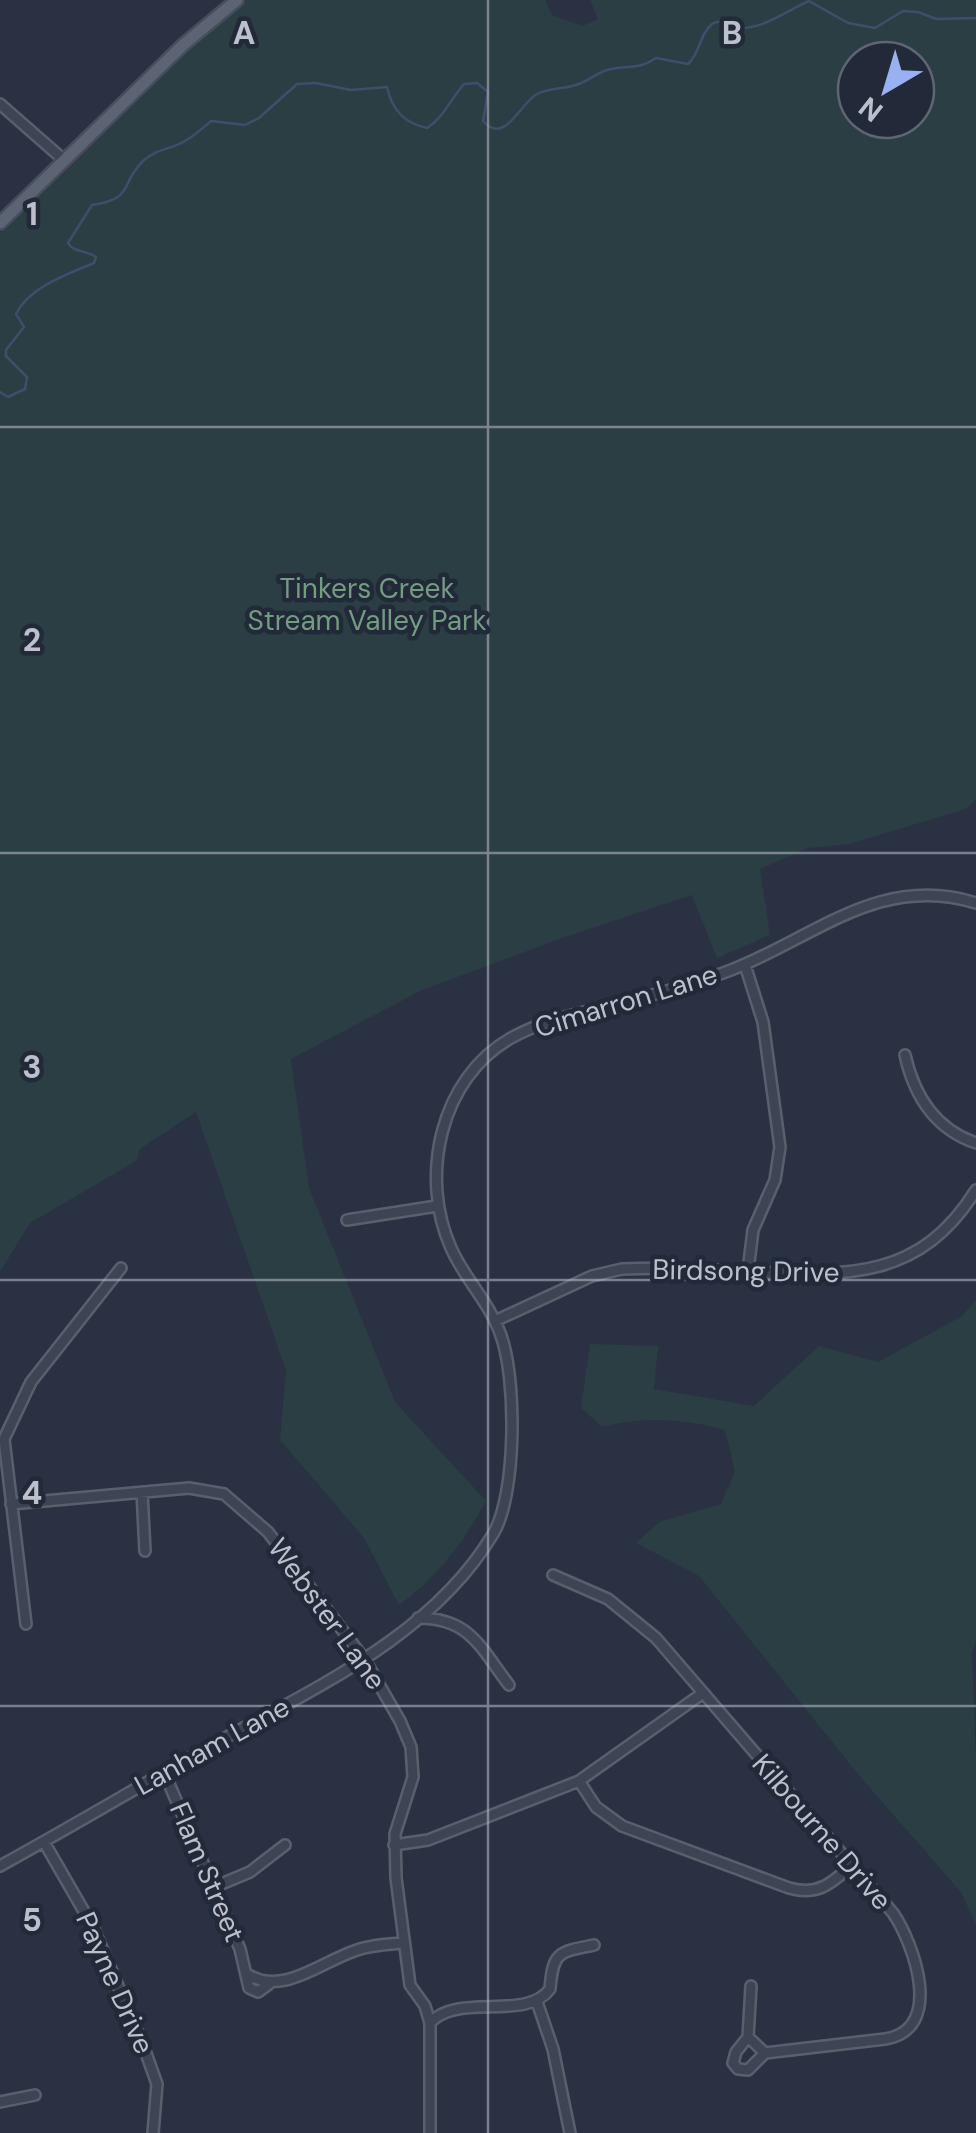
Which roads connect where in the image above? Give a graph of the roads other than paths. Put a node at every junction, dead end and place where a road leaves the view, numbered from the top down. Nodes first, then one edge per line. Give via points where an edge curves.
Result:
1 (237, 0) edge
2 (0, 104) edge
3 (65, 162) junction
4 (0, 223) edge
5 (976, 903) edge
6 (745, 965) junction
7 (905, 1055) dead end
8 (976, 1143) edge
9 (976, 1190) edge
10 (437, 1206) junction
11 (348, 1220) dead end
12 (120, 1268) dead end
13 (748, 1271) junction
14 (495, 1321) junction
15 (142, 1492) junction
16 (10, 1504) junction
17 (145, 1551) dead end
18 (553, 1576) dead end
19 (420, 1615) junction
20 (26, 1624) dead end
21 (365, 1660) junction
22 (509, 1685) dead end
23 (703, 1693) junction
24 (164, 1772) junction
25 (579, 1781) junction
26 (44, 1842) junction
27 (285, 1845) dead end
28 (394, 1845) junction
29 (0, 1866) edge
30 (851, 1866) junction
31 (214, 1886) junction
32 (404, 1943) junction
33 (594, 1944) dead end
34 (751, 1986) dead end
35 (537, 2002) junction
36 (430, 2023) junction
37 (748, 2038) junction
38 (765, 2053) junction
39 (35, 2095) dead end
40 (0, 2102) edge
41 (154, 2133) edge
42 (430, 2133) edge
43 (570, 2133) edge

1 - 3 main road
2 - 3 street
3 - 4 main road
5 - 6 street, Cimarron Lane via 907,895 874,902
6 - 10 street, Cimarron Lane via 545,1022 497,1047 466,1082 445,1121 435,1166
6 - 13 street via 764,1022 780,1147 773,1187 753,1230
7 - 8 street via 928,1109 951,1132
9 - 13 street, Birdsong Drive via 930,1242 892,1264 834,1275
10 - 11 street
10 - 14 street, Cimarron Lane via 455,1256
12 - 16 street via 31,1382 4,1438
13 - 14 street, Birdsong Drive via 612,1270
14 - 19 street, Cimarron Lane via 510,1376 510,1470 500,1520 476,1558
15 - 16 street, Webster Lane
15 - 17 street
15 - 21 street, Webster Lane via 188,1488 224,1494 268,1532
16 - 20 street
18 - 23 street, Kilbourne Drive via 624,1610
19 - 21 street, Lanham Lane
19 - 22 street via 466,1629
21 - 24 street, Lanham Lane
21 - 28 street, Webster Lane via 413,1758
23 - 25 street
23 - 30 street, Kilbourne Drive
24 - 26 street, Lanham Lane
24 - 31 street, Flam Street
25 - 28 street via 428,1840
25 - 30 street via 596,1807 622,1826 789,1888 822,1889
26 - 29 street, Lanham Lane
26 - 41 street, Payne Drive via 93,1927 142,2042 157,2084
27 - 31 street via 242,1877
28 - 32 street, Webster Lane
30 - 38 street, Kilbourne Drive via 904,1931 916,1964 916,2015 893,2038
31 - 32 street, Flam Street via 247,1974 269,1984 358,1949
32 - 36 street, Webster Lane via 410,1985
33 - 35 street via 554,1959 549,1992
34 - 37 street, Kilbourne Drive
35 - 36 street via 447,2011
35 - 43 street
36 - 42 street, Webster Lane
37 - 38 street
37 - 38 street, Kilbourne Drive via 733,2058 735,2066 748,2070
39 - 40 street

